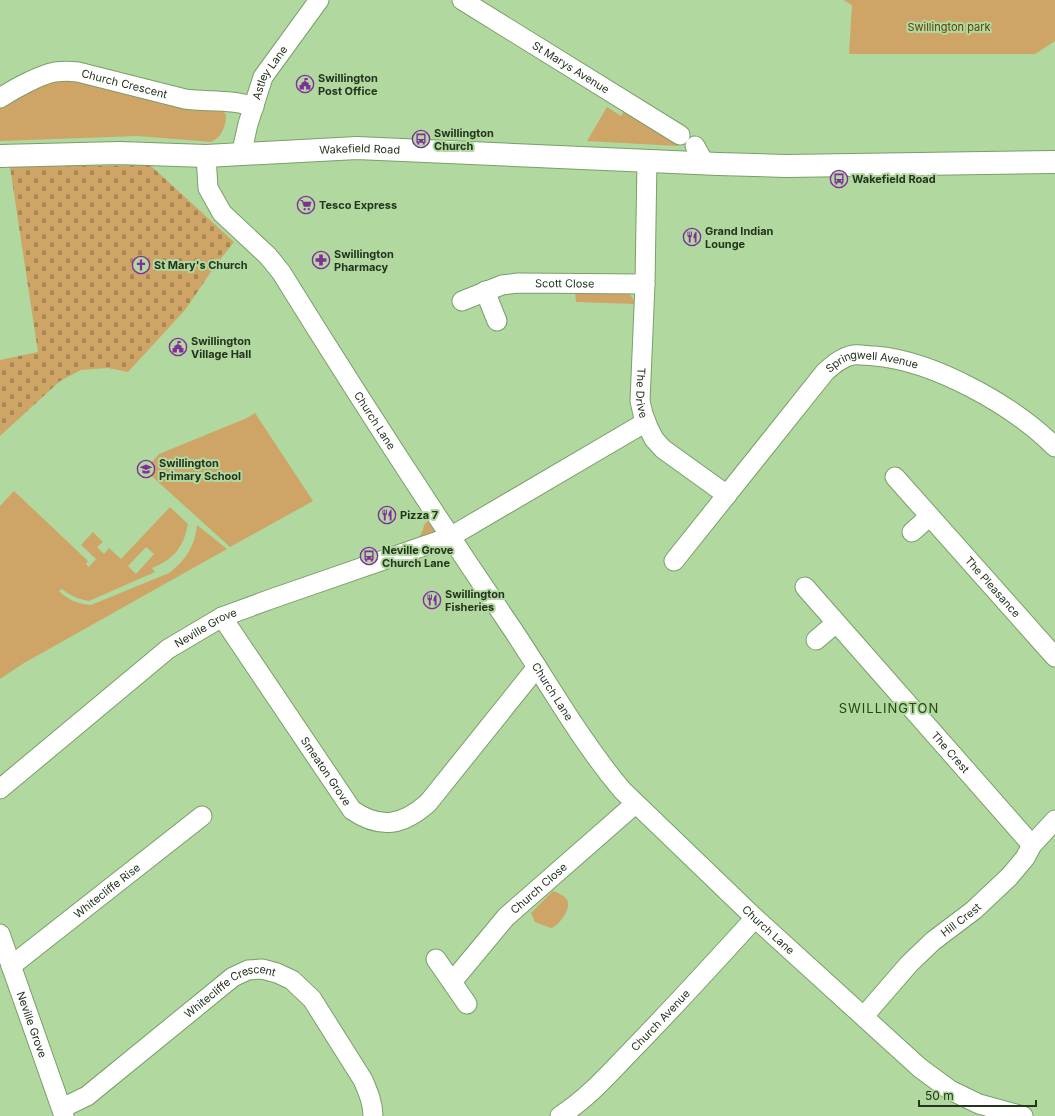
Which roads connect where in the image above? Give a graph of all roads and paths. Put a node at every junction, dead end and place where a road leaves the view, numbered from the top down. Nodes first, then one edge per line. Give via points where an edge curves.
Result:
1 (319, 0) edge
2 (462, 0) edge
3 (0, 98) edge
4 (254, 107) junction
5 (680, 135) dead end
6 (241, 154) junction
7 (0, 156) edge
8 (206, 156) junction
9 (647, 160) junction
10 (1055, 162) edge
11 (645, 284) junction
12 (485, 291) junction
13 (462, 302) dead end
14 (497, 321) dead end
15 (646, 422) junction
16 (1055, 447) edge
17 (895, 477) dead end
18 (727, 495) junction
19 (929, 517) junction
20 (912, 532) dead end
21 (450, 537) junction
22 (674, 561) dead end
23 (805, 587) dead end
24 (222, 617) junction
25 (836, 623) junction
26 (816, 640) dead end
27 (1055, 657) edge
28 (537, 667) junction
29 (0, 789) edge
30 (635, 804) junction
31 (202, 816) dead end
32 (1055, 820) edge
33 (1032, 845) junction
34 (755, 918) junction
35 (0, 934) edge
36 (436, 959) dead end
37 (12, 966) junction
38 (452, 982) junction
39 (467, 1004) dead end
40 (864, 1016) junction
41 (977, 1110) edge
42 (63, 1112) edge
43 (373, 1116) edge
44 (560, 1116) edge
45 (1023, 1116) edge

1 - 4 street, Astley Lane via 263,77
2 - 5 street, St Marys Avenue
3 - 4 street, Church Crescent via 43,76 66,71 185,99 236,102
4 - 6 street, Astley Lane
6 - 8 main road, Wakefield Road
6 - 9 main road, Wakefield Road via 357,148
7 - 8 main road, Wakefield Road via 118,153
8 - 21 street, Church Lane via 208,188 222,213 268,256 281,272
9 - 10 main road, Wakefield Road via 700,155 786,166
9 - 11 street, The Drive
11 - 12 street, Scott Close via 518,283
11 - 15 street, The Drive via 640,401
12 - 13 street, Scott Close
12 - 14 street
15 - 18 street via 654,439 663,449
15 - 21 street, The Drive
16 - 18 street, Springwell Avenue via 1009,410 966,384 920,366 890,358 853,355 838,361 825,372
17 - 19 street, The Pleasance
18 - 22 street, Springwell Avenue
19 - 20 street
19 - 27 street, The Pleasance
21 - 24 street, Neville Grove
21 - 28 street, Church Lane
23 - 25 street, The Crest
24 - 28 street, Smeaton Grove via 352,810 364,818 378,822 405,820 428,803
24 - 29 street, Neville Grove via 168,650
25 - 26 street
25 - 33 street, The Crest
28 - 30 street, Church Lane via 579,734
30 - 34 street, Church Lane
30 - 38 street, Church Close via 506,917
31 - 37 street, Whitecliffe Rise
32 - 33 street, Hill Crest
33 - 40 street, Hill Crest via 1025,858 992,894 933,941 909,964
34 - 40 street, Church Lane
34 - 44 street, Church Avenue via 664,1018 599,1084
35 - 37 street, Neville Grove
36 - 38 street
37 - 42 street, Neville Grove
38 - 39 street
40 - 41 street, Church Lane via 920,1068
41 - 45 street, Church Lane
42 - 43 street, Whitecliffe Crescent via 87,1096 233,977 248,970 262,969 292,980 312,999 363,1080 373,1108

